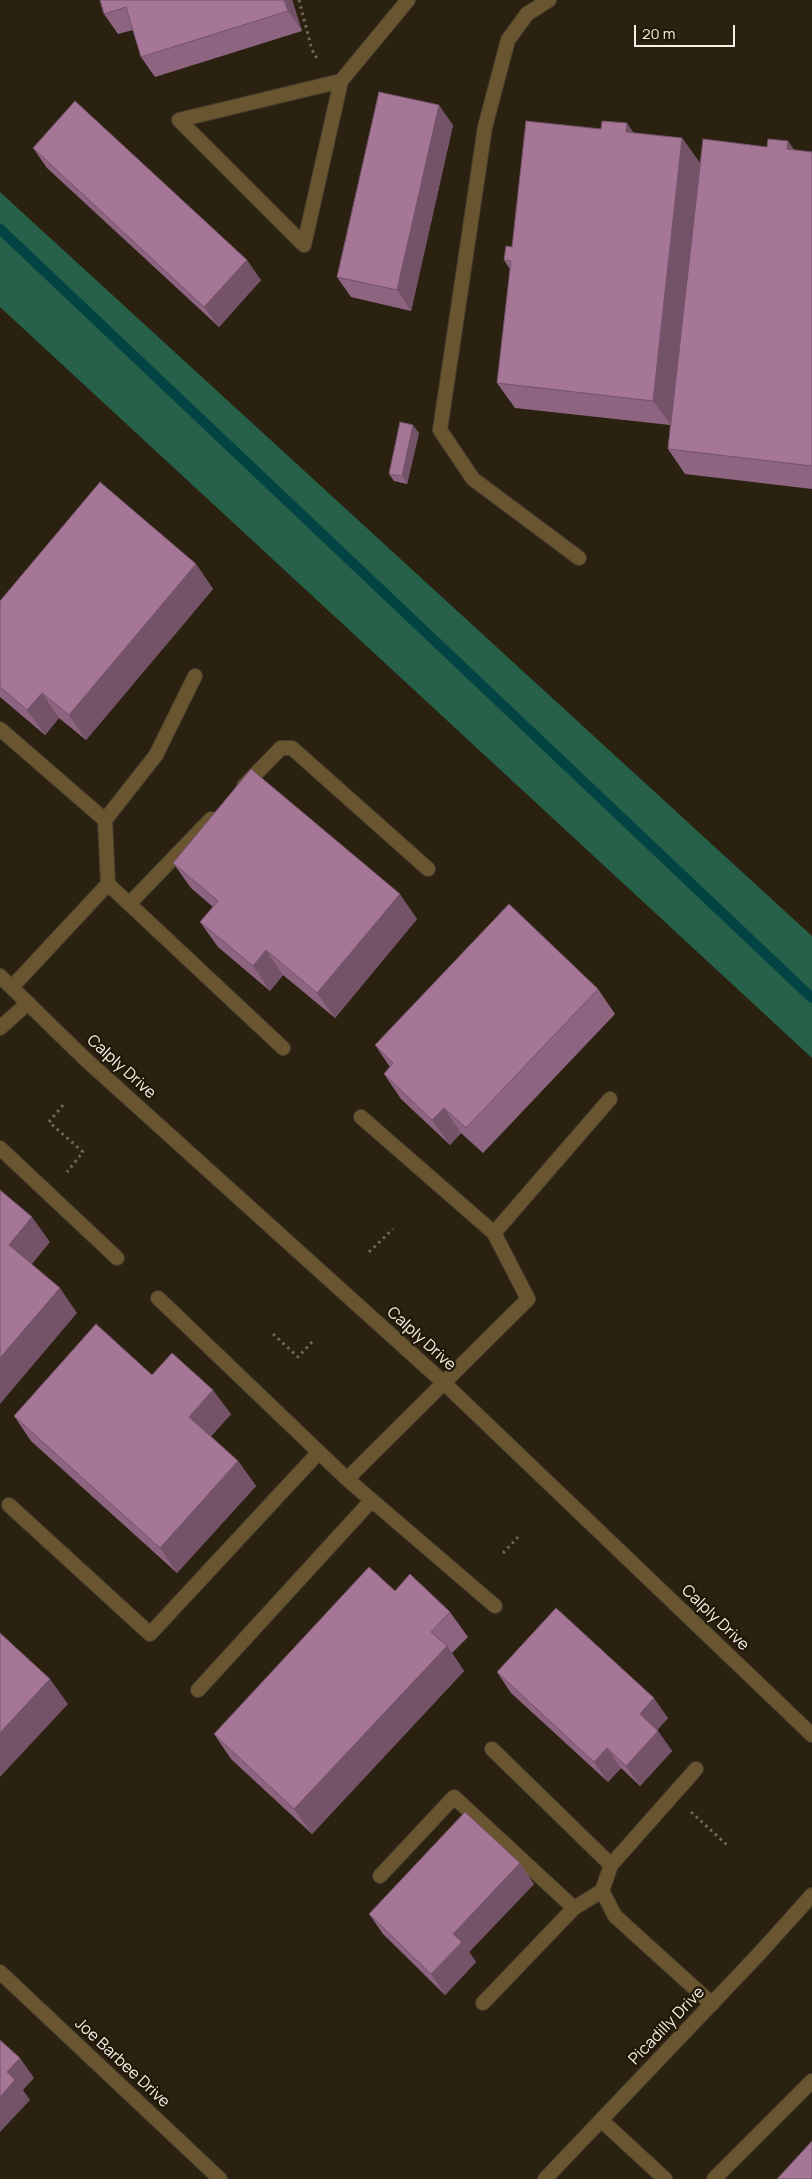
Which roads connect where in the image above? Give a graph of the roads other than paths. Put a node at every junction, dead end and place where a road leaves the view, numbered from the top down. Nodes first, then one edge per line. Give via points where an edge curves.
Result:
1 (408, 0) edge
2 (549, 0) edge
3 (340, 81) junction
4 (579, 558) dead end
5 (194, 676) dead end
6 (0, 729) edge
7 (234, 796) edge
8 (220, 810) edge
9 (105, 820) junction
10 (428, 869) dead end
11 (108, 884) junction
12 (130, 903) junction
13 (0, 976) edge
14 (12, 987) junction
15 (28, 1003) junction
16 (0, 1028) edge
17 (283, 1048) dead end
18 (610, 1099) dead end
19 (361, 1117) dead end
20 (0, 1148) edge
21 (494, 1233) junction
22 (117, 1258) dead end
23 (158, 1298) dead end
24 (443, 1382) junction
25 (319, 1452) junction
26 (347, 1479) junction
27 (371, 1501) junction
28 (9, 1505) dead end
29 (495, 1606) dead end
30 (198, 1690) dead end
31 (812, 1735) edge
32 (492, 1749) dead end
33 (696, 1769) dead end
34 (611, 1865) junction
35 (380, 1876) dead end
36 (602, 1891) junction
37 (812, 1895) edge
38 (574, 1908) junction
39 (0, 1972) edge
40 (483, 2003) dead end
41 (712, 2004) junction
42 (812, 2081) edge
43 (601, 2120) junction
44 (220, 2179) edge
45 (545, 2179) edge
46 (665, 2179) edge
47 (714, 2179) edge

1 - 3 street
2 - 4 street via 526,14 508,40 485,127 440,430 473,479
3 - 3 street via 179,120 304,245 336,100
5 - 9 street via 156,755
6 - 9 street
7 - 10 street via 280,748 292,748
8 - 12 street
9 - 11 street
11 - 12 street
11 - 14 street
12 - 17 street
13 - 14 street, Calply Drive
14 - 15 street, Calply Drive
15 - 16 street
15 - 24 street, Calply Drive via 84,1058
18 - 21 street
19 - 21 street
20 - 22 street
21 - 24 street via 528,1299
23 - 25 street
24 - 26 street
24 - 31 street, Calply Drive
25 - 26 street
25 - 28 street via 150,1634
26 - 27 street
27 - 29 street
27 - 30 street
32 - 34 street
33 - 34 street
34 - 36 street
35 - 38 street via 454,1797
36 - 38 street
36 - 41 street via 615,1916
37 - 41 street, Picadilly Drive
38 - 40 street
39 - 44 street, Joe Barbee Drive
41 - 43 street, Picadilly Drive
42 - 47 street
43 - 45 street, Picadilly Drive
43 - 46 street

